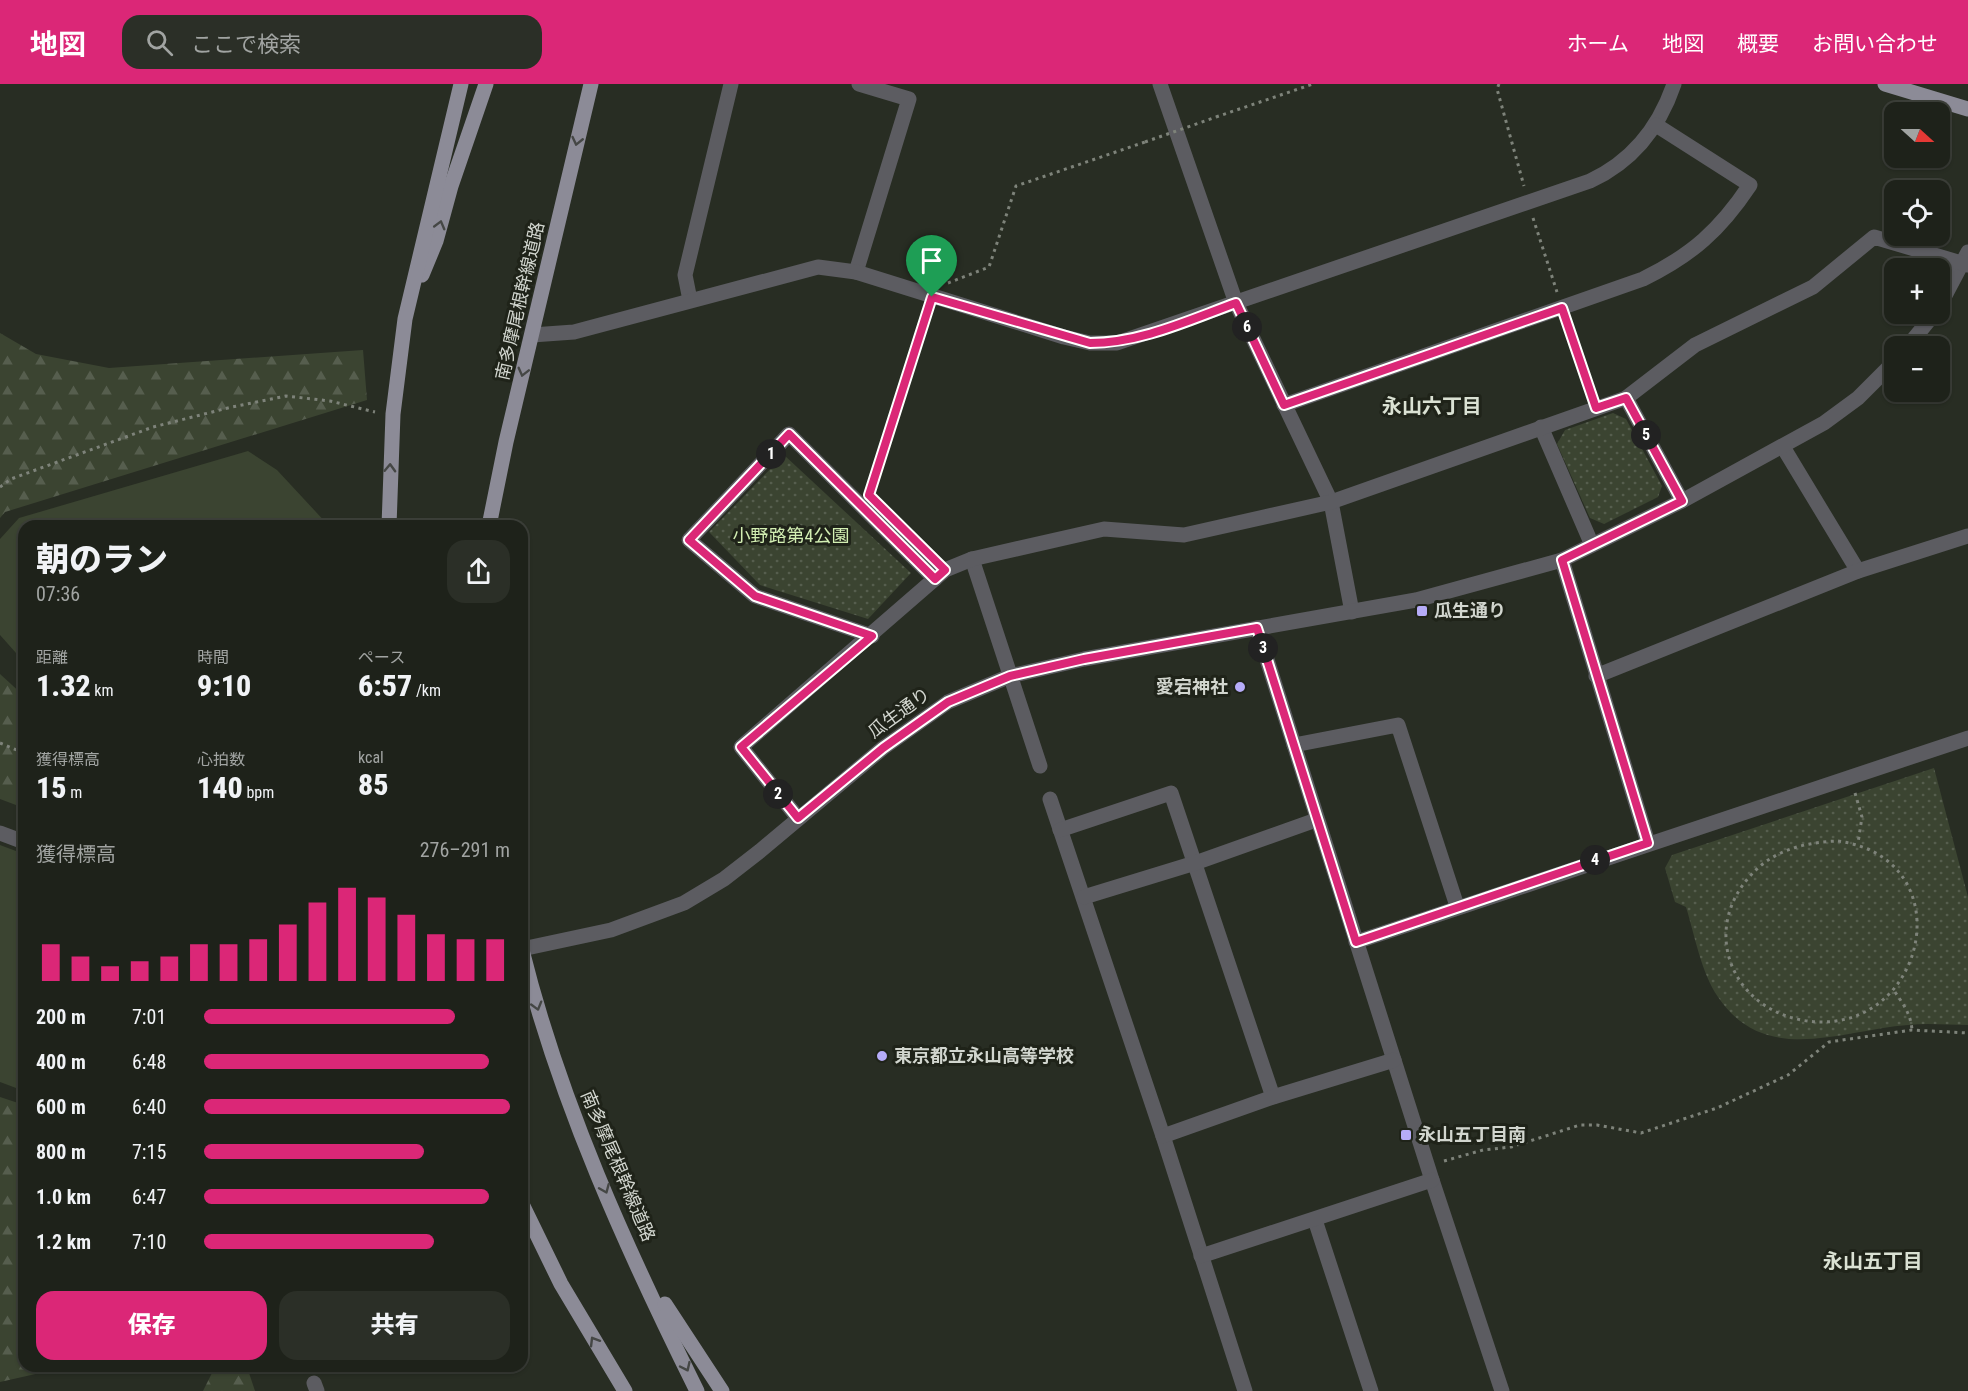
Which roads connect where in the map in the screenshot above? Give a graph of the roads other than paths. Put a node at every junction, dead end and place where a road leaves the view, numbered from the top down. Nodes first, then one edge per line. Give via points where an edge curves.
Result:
1 (460, 84) edge
2 (468, 84) edge
3 (486, 84) edge
4 (731, 84) edge
5 (859, 84) edge
6 (1160, 84) edge
7 (1674, 84) edge
8 (1885, 84) edge
9 (589, 85) edge
10 (1968, 109) edge
11 (452, 123) junction
12 (1656, 125) junction
13 (1966, 260) edge
14 (856, 272) junction
15 (1950, 288) edge
16 (690, 300) junction
17 (1236, 303) junction
18 (405, 319) junction
19 (1926, 324) edge
20 (532, 335) junction
21 (1916, 336) edge
22 (1884, 372) edge
23 (1626, 398) junction
24 (1284, 405) junction
25 (1541, 427) junction
26 (1783, 447) junction
27 (1682, 501) junction
28 (1331, 502) junction
29 (388, 520) edge
30 (490, 520) edge
31 (1968, 536) edge
32 (1592, 545) junction
33 (972, 559) junction
34 (1562, 560) junction
35 (1858, 571) junction
36 (935, 579) junction
37 (1352, 612) junction
38 (1257, 628) junction
39 (872, 636) junction
40 (1010, 676) junction
41 (1596, 676) junction
42 (1968, 738) edge
43 (1294, 745) junction
44 (1040, 765) dead end
45 (1050, 799) dead end
46 (798, 818) junction
47 (1316, 820) junction
48 (1060, 830) junction
49 (0, 833) edge
50 (18, 840) edge
51 (1648, 843) junction
52 (1195, 863) junction
53 (1084, 897) junction
54 (1457, 906) junction
55 (1356, 942) junction
56 (528, 948) edge
57 (528, 970) edge
58 (1394, 1060) junction
59 (1273, 1097) junction
60 (1163, 1136) junction
61 (1432, 1180) junction
62 (528, 1216) edge
63 (1315, 1220) junction
64 (1201, 1256) junction
65 (637, 1261) junction
66 (625, 1391) edge
67 (697, 1391) edge
68 (722, 1391) edge
69 (1245, 1391) edge
70 (1371, 1391) edge
71 (1502, 1391) edge

1 - 11 main road
2 - 11 main road
18 -> 3 main road via 436,241
4 - 16 street via 685,275
5 - 14 street via 909,99
6 - 17 street
7 - 12 street
8 - 10 main road
9 -> 20 main road, 南多摩尾根幹線道路
11 - 18 main road
12 - 17 street via 1644,142 1610,172
12 - 24 street via 1750,185 1729,217 1700,245 1644,279
13 - 15 street
13 - 23 street via 1874,237 1813,287 1695,345
14 - 16 street via 806,268
14 - 17 street via 1090,343 1117,343
16 - 20 street via 574,332
17 - 24 street
29 -> 18 main road via 393,414
19 - 21 street
20 -> 30 main road, 南多摩尾根幹線道路
22 - 26 street, 瓜生通り via 1858,398
23 - 25 street
23 - 27 street
24 - 28 street
25 - 28 street
25 - 32 street
26 - 27 street, 瓜生通り
26 - 35 street
27 - 32 street, 瓜生通り
28 - 33 street via 1184,536 1104,529
28 - 37 street
31 - 35 street
32 - 34 street, 瓜生通り
33 - 36 street via 945,570
33 - 40 street
34 - 37 street, 瓜生通り via 1465,589
34 - 41 street
35 - 41 street
36 - 39 street
36 - 39 street via 789,434 689,540 755,596
37 - 38 street, 瓜生通り
38 - 40 street, 瓜生通り
38 - 43 street
39 - 46 street via 741,747
40 - 44 street
40 - 46 street, 瓜生通り via 948,702 883,748
41 - 51 street
42 - 51 street
43 - 47 street
43 - 54 street via 1398,725
45 - 48 street
46 - 56 street, 瓜生通り via 733,872 684,903 611,930
47 - 52 street
47 - 55 street
48 - 52 street via 1171,793
48 - 53 street
49 - 50 street
51 - 54 street
52 - 53 street
52 - 59 street
53 - 60 street
54 - 55 street
55 - 58 street
57 -> 65 main road, 南多摩尾根幹線道路 via 560,1079
58 - 59 street
58 - 61 street
59 - 60 street
60 - 64 street
61 - 63 street
61 - 71 street
66 -> 62 main road via 561,1284
63 - 64 street
63 - 70 street
64 - 69 street
65 -> 67 main road, 南多摩尾根幹線道路
65 - 68 main road

